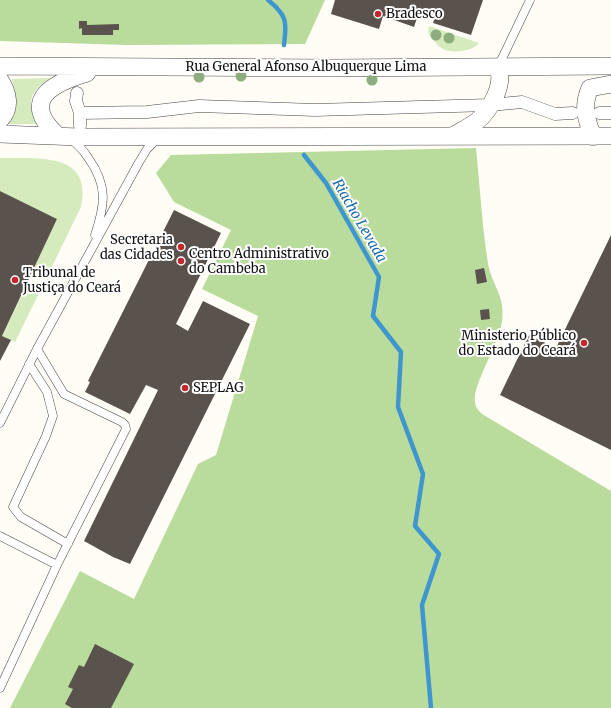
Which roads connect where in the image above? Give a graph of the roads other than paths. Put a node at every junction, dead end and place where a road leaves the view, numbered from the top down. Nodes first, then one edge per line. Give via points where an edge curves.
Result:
1 (530, 0) edge
2 (0, 66) edge
3 (611, 66) edge
4 (106, 67) junction
5 (498, 67) junction
6 (0, 80) edge
7 (611, 84) edge
8 (77, 93) dead end
9 (490, 105) junction
10 (80, 113) junction
11 (599, 113) dead end
12 (611, 113) edge
13 (574, 114) dead end
14 (0, 120) edge
15 (80, 126) dead end
16 (0, 134) edge
17 (59, 135) junction
18 (454, 135) junction
19 (160, 136) junction
20 (611, 136) edge
21 (593, 137) junction
22 (89, 253) junction
23 (36, 349) junction
24 (29, 364) junction
25 (0, 424) edge
26 (0, 536) edge
27 (68, 544) junction
28 (57, 565) junction
29 (0, 688) edge

1 - 5 lane
2 - 4 street, Rua General Afonso Albuquerque Lima
3 - 5 street, Rua General Afonso Albuquerque Lima
4 - 5 street, Rua General Afonso Albuquerque Lima
4 - 17 street via 66,79 49,88 44,94 41,113 46,125
5 - 9 street via 499,82
6 - 14 street via 8,98
7 - 21 street via 590,88 587,93 585,113
8 - 10 street via 76,101
9 - 10 street via 315,110 198,106 147,112
9 - 13 street via 522,102 555,114
9 - 18 street via 476,121
10 - 15 street
11 - 12 street
16 - 17 street
17 - 19 street
17 - 22 lane via 75,142 85,153 100,177 103,188 101,215
18 - 19 street
18 - 21 street
19 - 22 lane via 140,160
20 - 21 street
22 - 23 lane
23 - 24 lane
23 - 27 lane via 64,394 122,422 126,429
24 - 25 lane
24 - 27 lane via 47,392 53,416 12,507 21,517
26 - 28 lane
27 - 28 lane
28 - 29 lane

